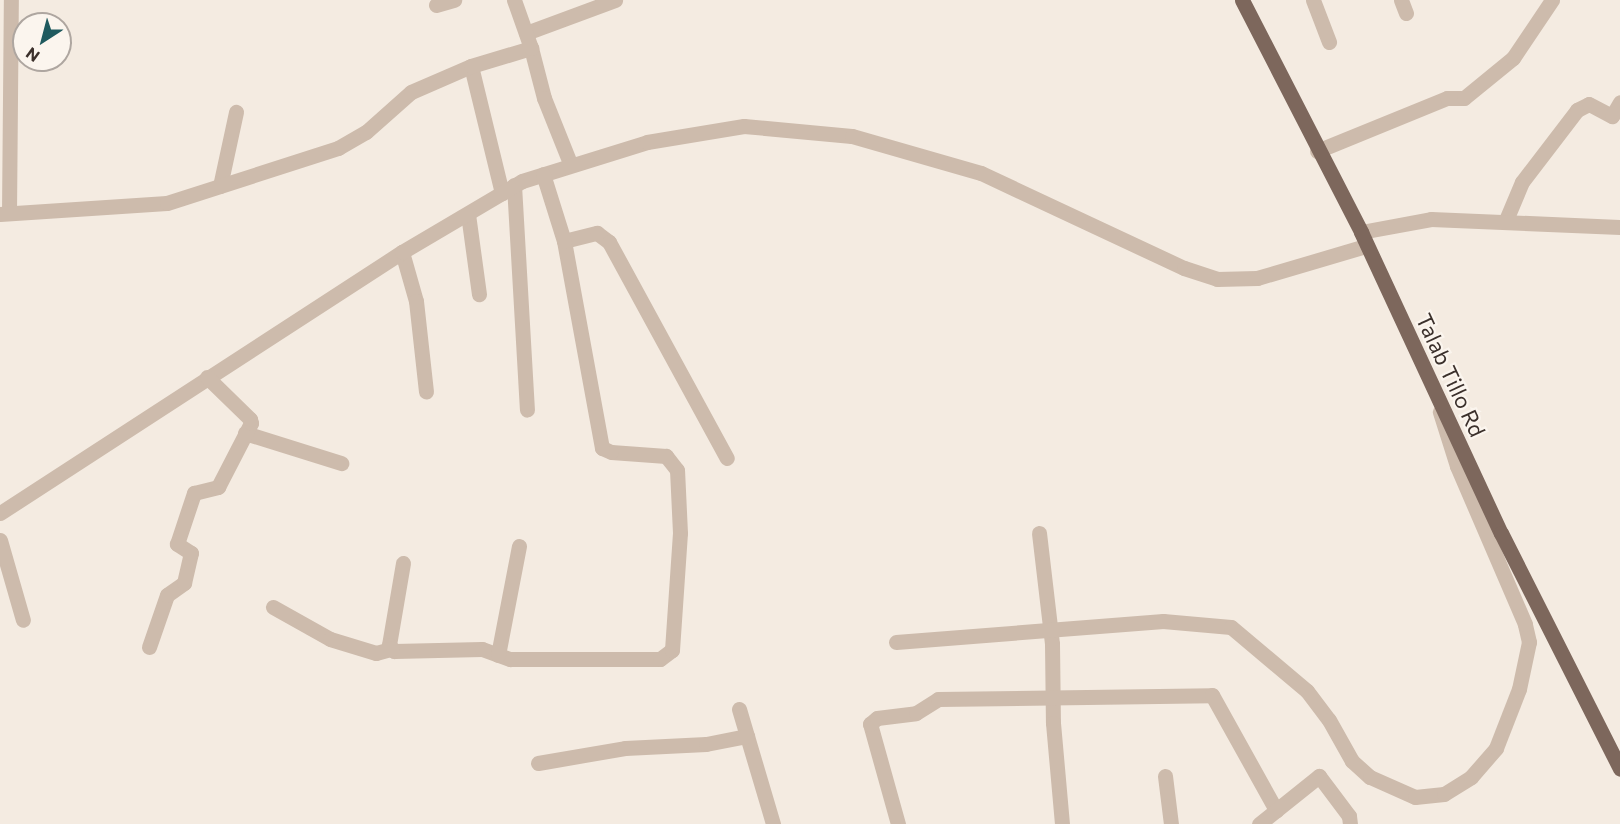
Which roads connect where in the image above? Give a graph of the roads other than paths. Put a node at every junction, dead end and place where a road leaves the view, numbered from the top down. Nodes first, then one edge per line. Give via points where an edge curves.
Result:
1 (11, 0) edge
2 (454, 0) edge
3 (514, 0) edge
4 (615, 0) edge
5 (1242, 0) edge
6 (1313, 0) edge
7 (1552, 0) edge
8 (436, 5) dead end
9 (526, 33) junction
10 (1329, 42) dead end
11 (531, 48) junction
12 (471, 66) junction
13 (1620, 102) edge
14 (236, 112) dead end
15 (4, 113) edge
16 (1317, 151) junction
17 (570, 163) junction
18 (543, 174) junction
19 (220, 186) junction
20 (508, 189) junction
21 (4, 214) edge
22 (468, 214) junction
23 (1506, 220) junction
24 (1620, 227) edge
25 (1363, 239) junction
26 (564, 241) junction
27 (402, 252) junction
28 (479, 294) dead end
29 (207, 377) junction
30 (426, 391) dead end
31 (1436, 394) junction
32 (526, 410) dead end
33 (245, 432) junction
34 (727, 458) dead end
35 (341, 463) dead end
36 (0, 513) edge
37 (1039, 533) dead end
38 (0, 540) edge
39 (519, 546) dead end
40 (403, 563) dead end
41 (273, 607) dead end
42 (23, 620) dead end
43 (1051, 637) junction
44 (896, 642) dead end
45 (149, 647) dead end
46 (391, 649) junction
47 (498, 655) junction
48 (1052, 697) junction
49 (739, 709) dead end
50 (747, 736) junction
51 (538, 763) dead end
52 (1620, 768) edge
53 (1165, 776) dead end
54 (1276, 810) junction
55 (773, 824) edge
56 (898, 824) edge
57 (1062, 824) edge
58 (1171, 824) edge
59 (1259, 824) edge
60 (1350, 824) edge

1 - 15 street
2 - 8 street
3 - 9 street
4 - 9 street
5 - 16 main road, Talab Tillo Rd
6 - 10 street
7 - 16 street via 1513,58 1464,98 1447,98
9 - 11 street
11 - 12 street
11 - 17 street via 543,98
12 - 19 street via 411,92 354,141
12 - 20 street
13 - 23 street via 1612,116 1589,104 1577,110 1522,182
14 - 19 street
15 - 21 street
16 - 25 main road, Talab Tillo Rd
17 - 18 street
17 - 25 street via 647,142 732,126 802,129 894,147 981,173 1184,268 1217,279 1257,278
18 - 20 street
18 - 26 street
19 - 21 street via 150,206
20 - 22 street
20 - 32 street
22 - 27 street
22 - 28 street
23 - 24 street
23 - 25 street via 1422,219
25 - 31 main road, Talab Tillo Rd
26 - 34 street via 597,234 609,242
26 - 47 street via 602,448 666,456 677,470 680,533 672,650 660,659 510,659
27 - 29 street
27 - 30 street via 416,301
29 - 33 street via 250,418
29 - 36 street
31 - 43 street via 1448,440 1529,642 1519,689 1496,748 1471,777 1444,794 1415,797 1370,777 1352,761 1307,691 1230,627 1162,621
31 - 52 main road, Talab Tillo Rd via 1557,647
33 - 35 street
33 - 45 street via 216,488 194,493 177,544 191,553 184,583 167,595
37 - 43 street
38 - 42 street
39 - 47 street
40 - 46 street
41 - 46 street via 330,639 376,653
43 - 44 street
43 - 48 street
46 - 47 street via 482,649
48 - 54 street via 1212,695
48 - 56 street via 934,699 916,713 874,720 870,727
48 - 57 street
49 - 50 street
50 - 51 street via 706,744 626,748
50 - 55 street
53 - 58 street
54 - 59 street
54 - 60 street via 1319,776 1349,816

